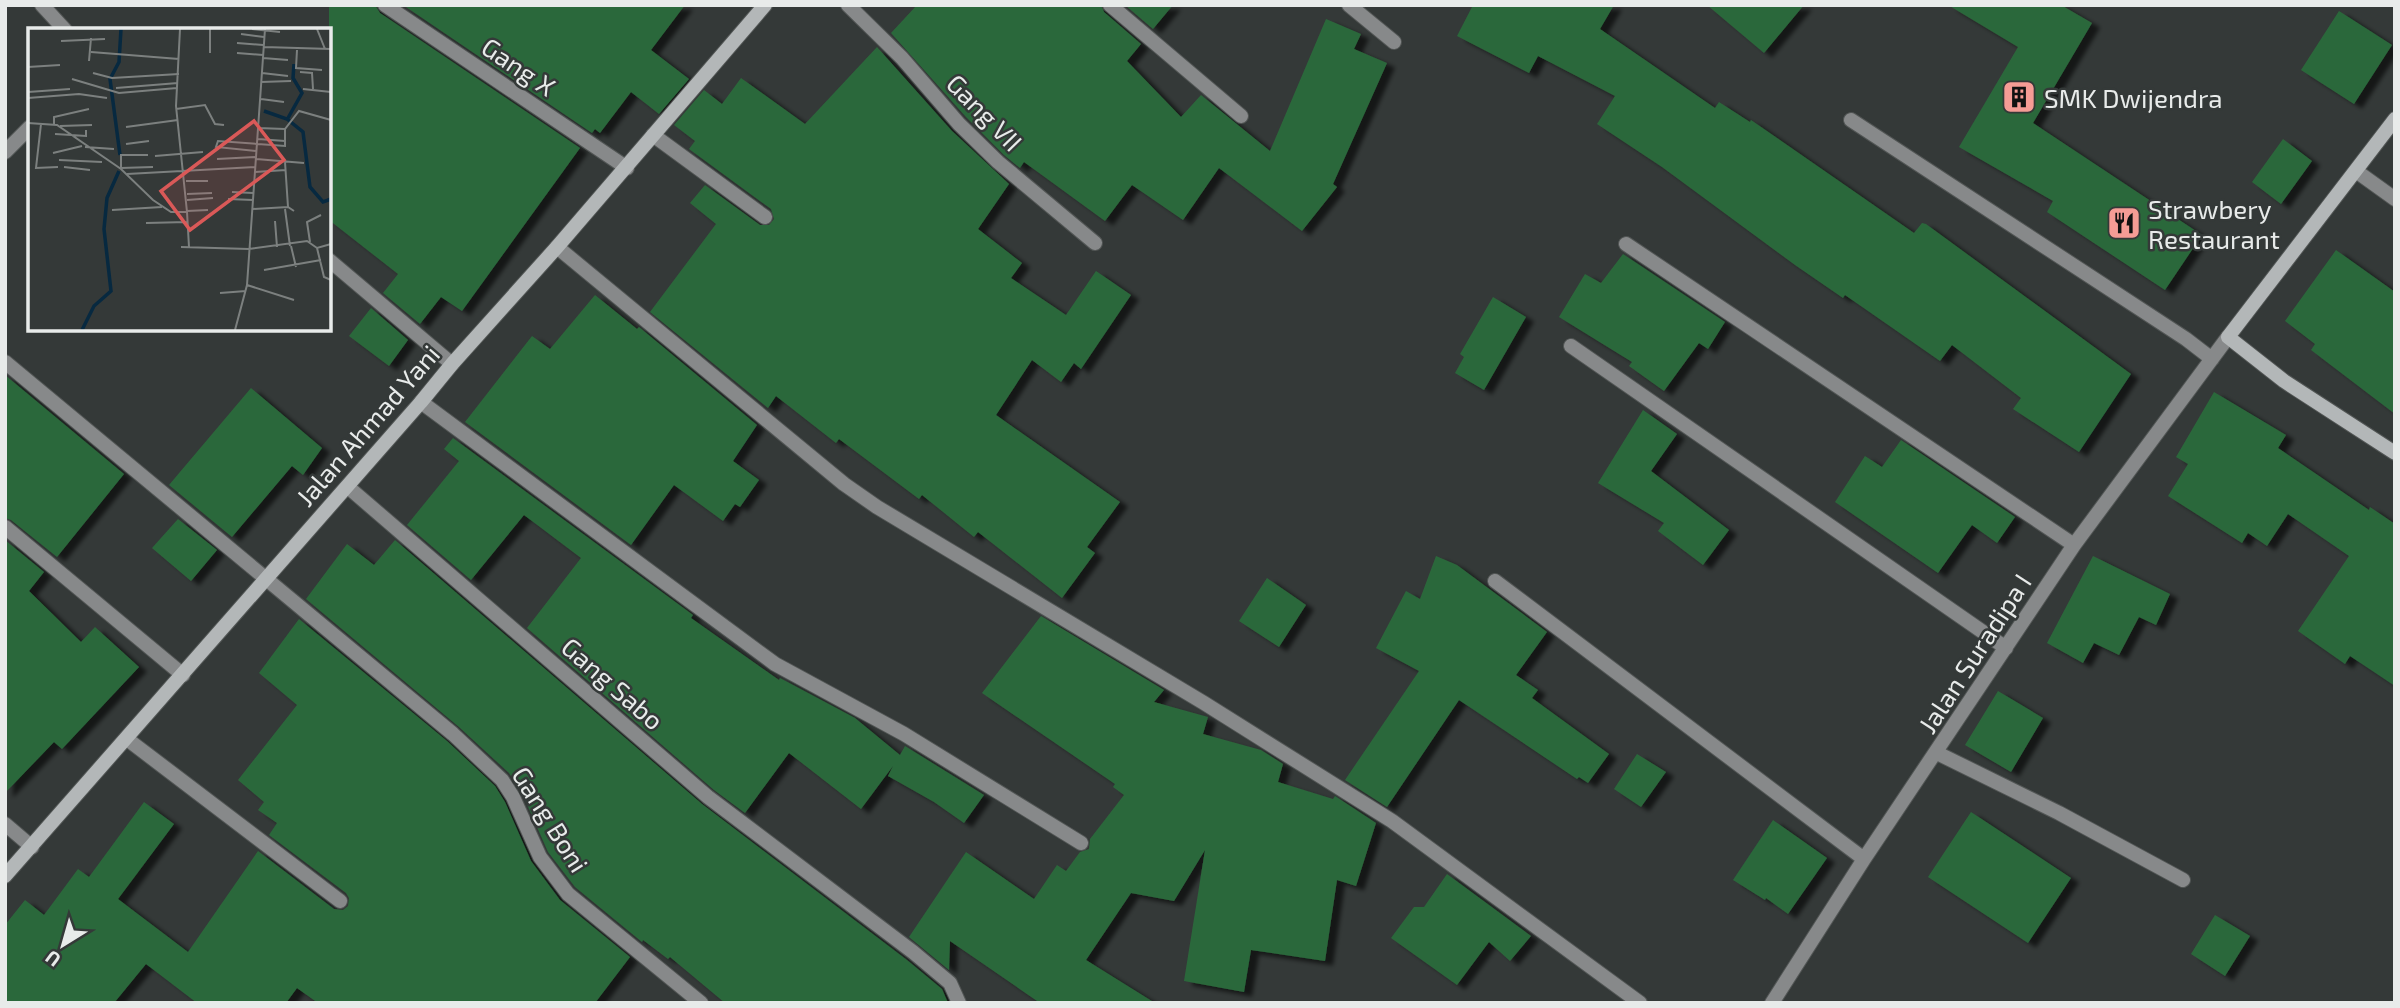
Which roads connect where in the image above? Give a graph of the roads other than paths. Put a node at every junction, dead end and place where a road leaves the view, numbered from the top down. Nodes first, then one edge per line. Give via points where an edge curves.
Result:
1 (42, 5) edge
2 (385, 5) edge
3 (765, 5) edge
4 (849, 5) edge
5 (1110, 5) edge
6 (1349, 5) edge
7 (63, 28) edge
8 (1394, 42) dead end
9 (1241, 116) dead end
10 (2395, 119) edge
11 (1851, 120) dead end
12 (28, 129) edge
13 (653, 135) junction
14 (5, 152) edge
15 (626, 168) junction
16 (2356, 171) junction
17 (2395, 199) edge
18 (765, 216) dead end
19 (1095, 243) dead end
20 (1626, 244) dead end
21 (557, 247) junction
22 (331, 262) edge
23 (2228, 337) junction
24 (1571, 346) dead end
25 (2213, 359) junction
26 (5, 362) edge
27 (452, 364) junction
28 (421, 402) junction
29 (2395, 453) edge
30 (348, 487) junction
31 (5, 527) edge
32 (2074, 545) junction
33 (266, 580) junction
34 (1496, 581) dead end
35 (2006, 648) junction
36 (183, 676) junction
37 (127, 739) junction
38 (1937, 753) junction
39 (5, 824) edge
40 (1081, 843) dead end
41 (32, 847) junction
42 (1864, 859) junction
43 (5, 876) edge
44 (2183, 880) dead end
45 (340, 901) dead end
46 (701, 1003) edge
47 (959, 1003) edge
48 (1640, 1003) edge
49 (1772, 1003) edge

1 - 7 street
2 - 15 street, Gang X
3 - 13 main road, Jalan Ahmad Yani
4 - 19 street, Gang VII via 988,153
5 - 9 street
6 - 8 street
10 - 16 main road
11 - 25 street
12 - 14 street
13 - 15 main road, Jalan Ahmad Yani
13 - 18 street
15 - 21 main road, Jalan Ahmad Yani
16 - 17 street
16 - 23 main road
20 - 32 street
21 - 27 main road, Jalan Ahmad Yani
21 - 48 street via 844,484 1392,821
22 - 27 street
23 - 25 street, Jalan Suradipa I
23 - 29 main road via 2284,381
24 - 35 street
25 - 32 street, Jalan Suradipa I
26 - 33 street, Gang Boni
27 - 28 main road, Jalan Ahmad Yani
28 - 30 main road, Jalan Ahmad Yani
28 - 40 street via 775,664 904,734
30 - 33 main road, Jalan Ahmad Yani
30 - 47 street, Gang Sabo via 708,797 950,983
31 - 36 street
32 - 35 street, Jalan Suradipa I
33 - 36 main road, Jalan Ahmad Yani
33 - 46 street, Gang Boni via 502,780 540,858 568,894
34 - 42 street
35 - 38 street, Jalan Suradipa I
36 - 37 main road, Jalan Ahmad Yani
37 - 41 main road, Jalan Ahmad Yani
37 - 45 street
38 - 42 street, Jalan Suradipa I
38 - 44 street
39 - 41 street
41 - 43 main road, Jalan Ahmad Yani
42 - 49 street, Jalan Suradipa I

